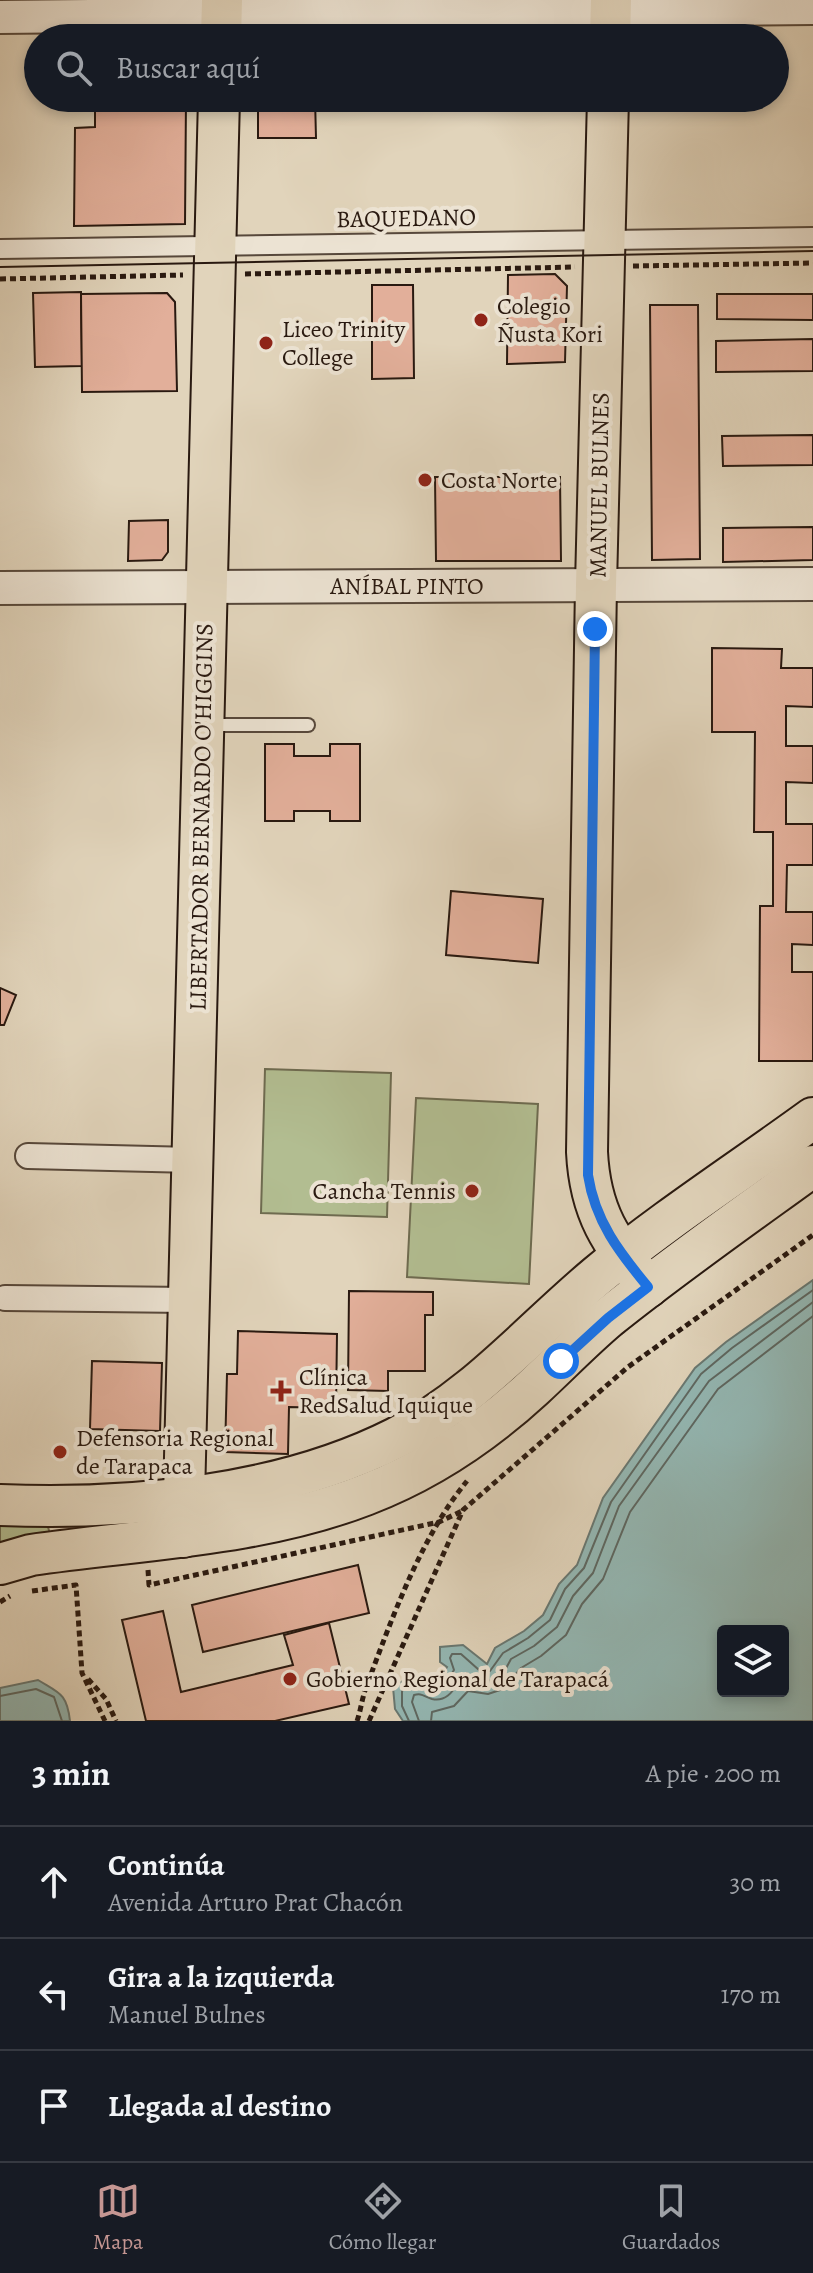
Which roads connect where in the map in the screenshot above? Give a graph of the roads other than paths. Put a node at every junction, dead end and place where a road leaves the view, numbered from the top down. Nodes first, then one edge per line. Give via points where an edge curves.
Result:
1 (813, 8) edge
2 (0, 17) edge
3 (610, 17) edge
4 (221, 18) edge
5 (219, 112) edge
6 (608, 112) edge
7 (813, 237) edge
8 (0, 249) edge
9 (605, 253) junction
10 (215, 260) junction
11 (813, 584) edge
12 (596, 585) junction
13 (207, 587) junction
14 (0, 588) edge
15 (204, 725) junction
16 (308, 725) dead end
17 (813, 1118) edge
18 (28, 1156) dead end
19 (193, 1160) junction
20 (813, 1166) edge
21 (623, 1256) junction
22 (648, 1287) junction
23 (5, 1298) dead end
24 (189, 1300) junction
25 (329, 1487) junction
26 (184, 1497) junction
27 (0, 1505) edge
28 (183, 1537) junction
29 (13, 1584) edge

1 - 3 street
2 - 4 street
3 - 4 street
5 - 10 main road, LIBERTADOR BERNARDO O'HIGGINS
6 - 9 main road, MANUEL BULNES
7 - 9 street, BAQUEDANO
8 - 10 street, BAQUEDANO
9 - 10 street, BAQUEDANO
9 - 12 main road, MANUEL BULNES
10 - 13 main road, LIBERTADOR BERNARDO O'HIGGINS
11 - 12 street, ANÍBAL PINTO
12 - 13 street, ANÍBAL PINTO
12 - 21 main road, MANUEL BULNES via 587,1152 597,1214
13 - 14 street, ANÍBAL PINTO
13 - 15 main road, LIBERTADOR BERNARDO O'HIGGINS
15 - 16 lane
15 - 19 main road, LIBERTADOR BERNARDO O'HIGGINS
17 - 21 main road
18 - 19 street
19 - 24 main road, LIBERTADOR BERNARDO O'HIGGINS
20 - 22 main road
21 - 22 main road, MANUEL BULNES
21 - 25 main road via 489,1374
22 - 25 main road via 471,1439 394,1483
23 - 24 street
24 - 26 main road, LIBERTADOR BERNARDO O'HIGGINS
25 - 26 main road via 255,1485
25 - 28 main road via 267,1523
26 - 27 main road
26 - 28 main road, LIBERTADOR BERNARDO O'HIGGINS
28 - 29 main road via 31,1555

